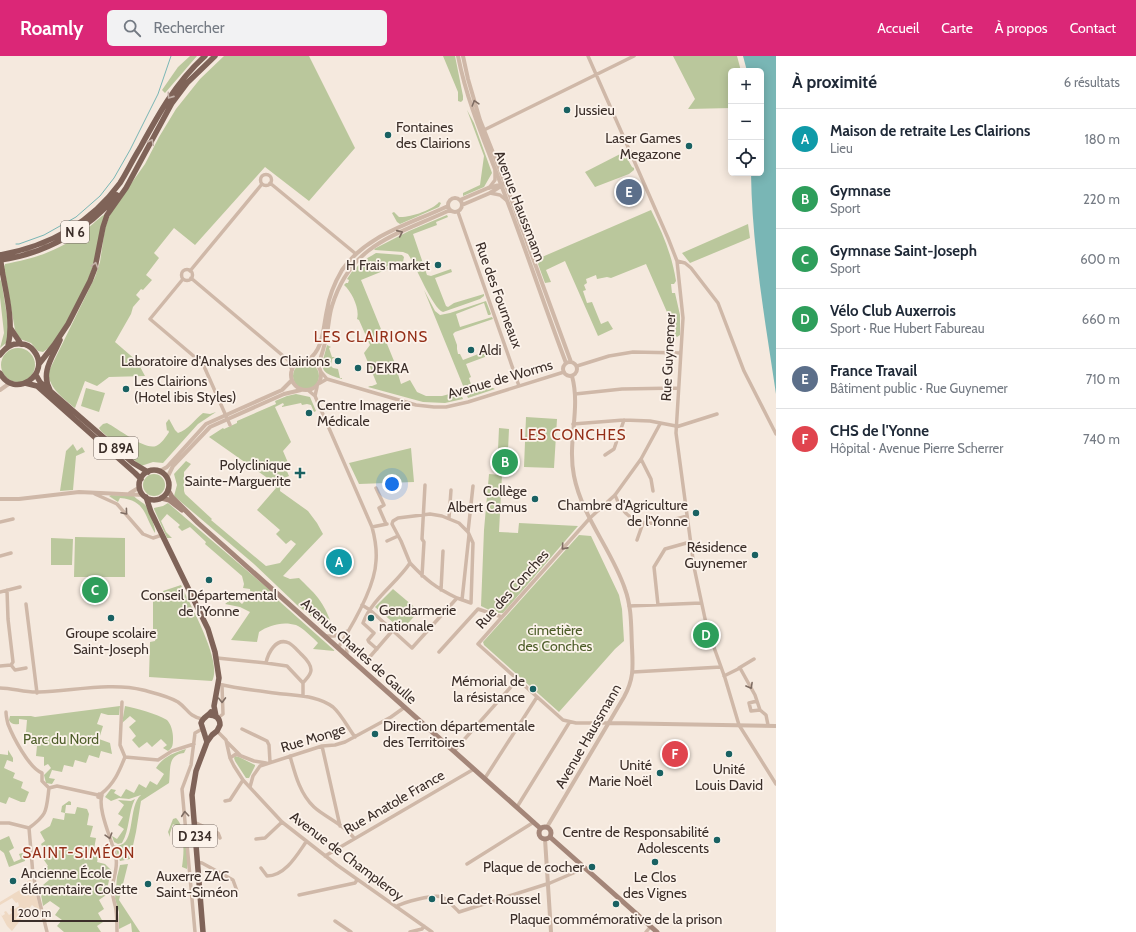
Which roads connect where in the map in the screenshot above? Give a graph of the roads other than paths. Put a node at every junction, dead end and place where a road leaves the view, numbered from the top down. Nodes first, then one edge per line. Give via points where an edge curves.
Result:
1 (204, 56) edge
2 (214, 56) edge
3 (458, 56) edge
4 (463, 56) edge
5 (588, 56) edge
6 (634, 56) edge
7 (596, 75) junction
8 (484, 130) junction
9 (495, 171) junction
10 (258, 173) dead end
11 (132, 176) junction
12 (262, 176) junction
13 (270, 183) junction
14 (262, 184) junction
15 (502, 185) junction
16 (489, 191) junction
17 (460, 200) junction
18 (508, 202) junction
19 (462, 205) junction
20 (449, 208) junction
21 (458, 212) junction
22 (0, 254) edge
23 (356, 254) junction
24 (0, 260) edge
25 (677, 261) junction
26 (190, 271) junction
27 (191, 278) junction
28 (183, 279) junction
29 (68, 324) junction
30 (10, 326) junction
31 (21, 344) junction
32 (8, 346) junction
33 (681, 353) junction
34 (0, 355) edge
35 (288, 360) junction
36 (308, 360) junction
37 (298, 362) junction
38 (571, 362) junction
39 (566, 363) junction
40 (39, 364) junction
41 (318, 365) junction
42 (577, 366) junction
43 (292, 370) junction
44 (564, 372) junction
45 (0, 373) edge
46 (322, 373) junction
47 (36, 375) junction
48 (572, 376) junction
49 (327, 379) junction
50 (292, 380) junction
51 (10, 383) junction
52 (25, 383) junction
53 (318, 385) junction
54 (520, 386) junction
55 (678, 388) junction
56 (0, 390) edge
57 (301, 390) junction
58 (309, 391) junction
59 (51, 392) junction
60 (575, 394) junction
61 (315, 396) junction
62 (717, 414) dead end
63 (227, 417) junction
64 (624, 420) junction
65 (573, 424) junction
66 (660, 424) junction
67 (230, 425) dead end
68 (676, 427) junction
69 (92, 431) junction
70 (776, 434) edge
71 (605, 455) dead end
72 (641, 459) junction
73 (160, 471) junction
74 (148, 472) junction
75 (167, 478) junction
76 (141, 479) junction
77 (425, 484) dead end
78 (140, 486) junction
79 (473, 486) dead end
80 (376, 488) dead end
81 (168, 490) junction
82 (451, 490) dead end
83 (653, 491) dead end
84 (92, 492) junction
85 (130, 494) junction
86 (615, 495) junction
87 (145, 496) junction
88 (158, 498) junction
89 (0, 500) edge
90 (150, 506) junction
91 (423, 515) junction
92 (687, 516) junction
93 (449, 518) junction
94 (590, 518) junction
95 (13, 519) dead end
96 (0, 522) edge
97 (198, 523) junction
98 (643, 523) junction
99 (386, 524) junction
100 (392, 524) junction
101 (372, 527) junction
102 (469, 533) junction
103 (162, 535) junction
104 (398, 536) junction
105 (637, 540) dead end
106 (387, 541) dead end
107 (690, 542) junction
108 (443, 551) dead end
109 (11, 553) dead end
110 (0, 556) edge
111 (410, 563) junction
112 (422, 576) junction
113 (20, 587) dead end
114 (7, 590) junction
115 (441, 590) junction
116 (0, 592) edge
117 (456, 598) junction
118 (462, 600) junction
119 (701, 603) junction
120 (26, 604) dead end
121 (362, 605) junction
122 (658, 605) junction
123 (629, 606) junction
124 (370, 610) junction
125 (502, 617) junction
126 (349, 630) junction
127 (393, 630) junction
128 (346, 635) junction
129 (325, 636) junction
130 (338, 648) junction
131 (377, 649) junction
132 (439, 652) dead end
133 (347, 655) junction
134 (217, 658) junction
135 (368, 659) dead end
136 (754, 659) dead end
137 (266, 663) junction
138 (10, 665) junction
139 (0, 666) edge
140 (721, 667) junction
141 (26, 668) dead end
142 (739, 668) junction
143 (633, 672) junction
144 (724, 676) junction
145 (517, 680) junction
146 (303, 683) junction
147 (220, 685) junction
148 (0, 688) edge
149 (37, 693) junction
150 (303, 696) junction
151 (537, 697) junction
152 (757, 701) junction
153 (122, 702) dead end
154 (214, 706) junction
155 (405, 707) junction
156 (760, 710) junction
157 (6, 712) dead end
158 (209, 715) junction
159 (217, 717) junction
160 (202, 720) junction
161 (569, 723) junction
162 (609, 723) junction
163 (739, 725) junction
164 (768, 725) junction
165 (776, 726) edge
166 (242, 729) dead end
167 (203, 730) junction
168 (216, 732) junction
169 (355, 737) junction
170 (207, 742) junction
171 (227, 742) junction
172 (194, 744) junction
173 (322, 746) junction
174 (454, 751) junction
175 (241, 755) junction
176 (290, 756) junction
177 (125, 757) junction
178 (230, 758) junction
179 (269, 763) junction
180 (474, 769) junction
181 (485, 778) junction
182 (243, 780) junction
183 (776, 784) edge
184 (250, 787) junction
185 (49, 788) junction
186 (100, 796) junction
187 (225, 801) dead end
188 (517, 807) junction
189 (0, 822) edge
190 (194, 822) junction
191 (282, 822) junction
192 (534, 822) junction
193 (340, 826) junction
194 (547, 827) junction
195 (29, 828) junction
196 (540, 828) junction
197 (220, 838) dead end
198 (354, 838) junction
199 (547, 838) junction
200 (256, 839) dead end
201 (306, 842) junction
202 (325, 856) junction
203 (197, 862) junction
204 (467, 864) dead end
205 (261, 868) dead end
206 (584, 868) junction
207 (357, 880) junction
208 (548, 883) junction
209 (237, 891) dead end
210 (299, 895) dead end
211 (396, 907) junction
212 (335, 921) dead end
213 (424, 926) junction
214 (651, 926) junction
215 (47, 932) edge
216 (118, 932) edge
217 (196, 932) edge
218 (203, 932) edge
219 (351, 932) edge
220 (410, 932) edge
221 (432, 932) edge
222 (551, 932) edge
223 (646, 932) edge
224 (657, 932) edge

1 -> 22 main road, N 6 via 171,94 120,182 100,206 68,231 46,242
11 -> 2 main road, N 6 via 172,103 187,83
3 - 9 street, Avenue Haussmann via 470,105
8 -> 4 street, Avenue Haussmann
5 - 7 street, Rue Guynemer
6 - 7 street
7 - 8 street
7 - 25 street, Rue Guynemer
8 - 15 street, Avenue Haussmann
9 - 15 street, Avenue Haussmann
9 - 16 street via 495,180
10 - 12 street
11 - 24 main road, N 6 via 100,214 78,230 36,252
29 -> 11 main road via 95,268 107,215
12 - 13 street via 269,175
12 - 14 street
13 - 14 street
13 - 23 street
14 - 26 street
15 - 16 street
15 - 18 street, Avenue Haussmann
15 - 38 street, Avenue Haussmann
16 - 17 street
16 - 18 street via 500,195
16 - 19 street
17 - 19 street
17 - 20 street via 453,199 449,202
18 - 39 street, Avenue Haussmann
19 - 21 street
20 - 21 street
20 - 23 street via 380,236
41 -> 20 street via 331,308 342,282 355,262 383,240
21 - 54 street, Rue des Fourneaux
22 - 30 main road, bridge
23 - 36 street via 336,281 327,308 319,348
25 - 33 street, Rue Guynemer via 683,318
25 - 70 street via 685,263 690,268 718,303 744,371
26 - 27 street
26 - 28 street via 182,272
27 - 28 street via 186,281
27 - 35 street
28 - 63 street via 150,319 204,364
29 - 40 main road
29 - 59 main road via 46,372
30 - 31 main road
30 - 32 main road
31 - 32 main road
31 - 40 main road via 35,353
32 - 34 main road
33 - 42 street via 633,352
33 - 55 street, Rue Guynemer
35 - 37 street
35 - 43 street
36 - 37 street
36 - 41 street
37 - 43 street
38 - 39 street
38 - 42 street
39 - 44 street via 563,367
40 - 47 main road
41 - 46 street
42 - 48 street via 577,371
43 - 50 street
44 - 48 street
44 - 54 street, Avenue de Worms
45 - 51 main road
46 - 49 street
46 - 53 street
47 - 52 main road
47 - 59 main road, D 89A
48 - 60 street, Avenue Haussmann
49 - 53 street
49 - 54 street, Avenue de Worms via 416,406 434,407 468,402
50 - 57 street
50 - 63 street via 282,390
51 - 52 main road
51 - 56 street
52 - 69 main road, D 89A via 37,386
53 - 58 street
53 - 61 street
55 - 60 street via 622,389
55 - 68 street, Rue Guynemer
57 - 58 street
57 - 63 street via 284,394
58 - 61 street
59 - 69 main road, D 89A
60 - 65 street, Avenue Haussmann
61 - 101 street
62 - 68 street
63 - 67 street
63 - 73 street via 206,424 167,467
63 - 75 street via 203,433 173,466
64 - 65 street
64 - 66 street
64 - 71 street via 614,449
65 - 94 street, Avenue Haussmann via 573,472 580,498
66 - 68 street
66 - 72 street, Rue des Conches
68 - 92 street, Rue Guynemer
69 - 74 main road, D 89A
69 - 76 main road, D 89A
72 - 83 street via 652,479
72 - 86 street, Rue des Conches
73 - 74 main road
73 - 75 main road
74 - 76 main road
75 - 81 main road
76 - 78 main road
77 - 91 street
78 - 85 street
78 - 87 main road
79 - 102 street
80 - 99 street via 384,504 379,508
81 - 88 main road
81 - 97 main road, Avenue Charles de Gaulle
82 - 93 street
84 - 85 street
84 - 89 street
84 -> 103 street via 117,504 143,534 153,538
85 - 87 street
86 - 94 street, Rue des Conches
86 - 98 street via 620,508 627,515
87 - 88 main road
87 - 90 main road
88 - 90 main road
88 - 97 main road, Avenue Charles de Gaulle via 169,500
90 - 103 main road
91 - 93 street
91 - 100 street via 398,518
91 - 112 street
92 - 98 street via 664,522
92 - 107 street, Rue Guynemer
93 - 102 street
94 - 123 street, Avenue Haussmann via 621,579
94 -> 125 street, Rue des Conches
95 - 96 street
97 - 129 main road, Avenue Charles de Gaulle
98 - 105 street
99 - 100 street
99 - 101 street
100 - 104 street
101 - 121 street via 376,543 376,566
102 - 118 street
102 - 118 street via 473,543 471,603
103 - 134 main road via 208,629
104 - 106 street
104 - 111 street
107 - 119 street, Rue Guynemer
107 - 122 street via 665,549 654,567
108 - 115 street
109 - 110 street
111 - 112 street
111 - 124 street
112 - 115 street
113 - 114 street
114 - 116 street
114 - 138 street via 13,662
115 - 117 street
117 - 118 street
117 - 127 street via 412,648
119 - 122 street
119 - 140 street, Rue Guynemer
120 - 149 street
121 - 124 street
121 - 126 street
122 - 123 street
123 - 143 street, Avenue Haussmann
124 - 127 street
124 - 131 street via 363,624 374,633 368,640
125 - 132 street via 478,609
125 - 145 street, Rue des Conches via 478,644
126 - 128 street
126 - 129 street via 334,636
127 - 131 street
128 - 130 street
128 - 133 street
129 - 130 main road, Avenue Charles de Gaulle
130 - 133 main road, Avenue Charles de Gaulle
131 - 135 street
133 - 155 main road, Avenue Charles de Gaulle
134 - 137 street
134 - 147 main road
136 - 142 street
137 - 146 street via 286,666
137 - 146 street via 267,654 274,646 282,642 290,644 307,660 311,668
138 - 139 street
138 - 141 street via 15,670
140 - 143 street
140 - 144 street, Rue Guynemer
142 - 144 street
142 -> 152 street
143 - 162 street, Avenue Haussmann via 629,689
144 - 163 street, Rue Guynemer
145 - 151 street, Rue des Conches
145 - 174 street
146 - 150 street
147 - 150 street
147 - 154 main road
147 -> 159 street via 223,714
148 - 149 street
149 - 160 street via 130,687 171,699 190,715
150 - 169 street via 332,707
151 - 161 street, Rue des Conches
151 - 181 street
152 - 156 street
152 - 156 street via 749,703 750,710
153 - 177 street via 120,745
154 - 158 main road
154 - 159 main road
155 - 169 street, Rue Monge
155 - 174 main road, Avenue Charles de Gaulle
156 - 164 street via 766,716
157 - 185 street via 8,724 26,758 37,772 42,774 42,780
158 - 159 main road
158 - 160 main road
159 - 168 main road via 220,725
160 - 167 main road
161 - 162 street
161 - 188 street
162 - 163 street
162 - 194 street, Avenue Haussmann
163 - 164 street
163 - 183 street, Rue Guynemer
164 - 165 street
166 - 179 street via 267,741
167 - 168 main road via 210,734
167 - 170 main road
167 - 172 street via 196,733
168 - 170 main road, D 234
168 - 171 street
169 - 173 street, Rue Monge via 335,745
170 - 190 main road, D 234 via 193,783
171 - 175 street, Rue Monge
171 - 178 street, Avenue de Champleroy
172 - 177 street via 172,751 158,760
217 -> 172 street via 182,788 191,765
173 - 176 street, Rue Monge
173 - 193 street
174 - 180 main road, Avenue Charles de Gaulle
175 - 178 street via 236,754
175 - 179 street, Rue Monge via 254,761
176 - 179 street, Rue Monge
176 - 193 street via 300,788 307,799
177 - 186 street via 116,778
178 - 182 street, Avenue de Champleroy
179 - 184 street, Rue Monge via 260,766 256,771
180 - 181 main road, Avenue Charles de Gaulle
180 - 198 street, Rue Anatole France
181 - 188 main road, Avenue Charles de Gaulle
182 - 184 street, Avenue de Champleroy
182 - 187 street via 230,800
184 - 191 street, Avenue de Champleroy
185 - 186 street via 57,786
185 - 195 street via 44,815
186 -> 216 street via 116,858 117,869 112,890
188 - 192 main road, Avenue Charles de Gaulle
189 - 195 street
190 - 197 street via 218,833
190 - 203 main road, D 234
191 - 200 street via 265,838
191 - 201 street, Avenue de Champleroy
192 - 196 main road, Avenue Charles de Gaulle
192 - 204 street
193 - 198 street
194 - 196 main road
194 - 199 main road via 551,832
195 - 215 street via 33,875
196 - 199 main road via 539,836
198 - 202 street, Rue Anatole France
199 - 206 main road
199 - 208 street
201 - 202 street, Avenue de Champleroy
201 - 205 street via 283,871 268,876
202 - 207 street, Avenue de Champleroy
203 - 209 street via 233,880
203 - 218 main road, D 234
206 - 208 street
206 - 214 main road
207 - 210 street via 355,883
207 - 211 street, Avenue de Champleroy
208 - 211 street via 459,912 443,897 436,896
208 - 222 street
211 - 213 street, Avenue de Champleroy
212 - 219 street
213 - 220 street
213 - 221 street, Avenue de Champleroy
214 - 223 street
214 - 224 main road

